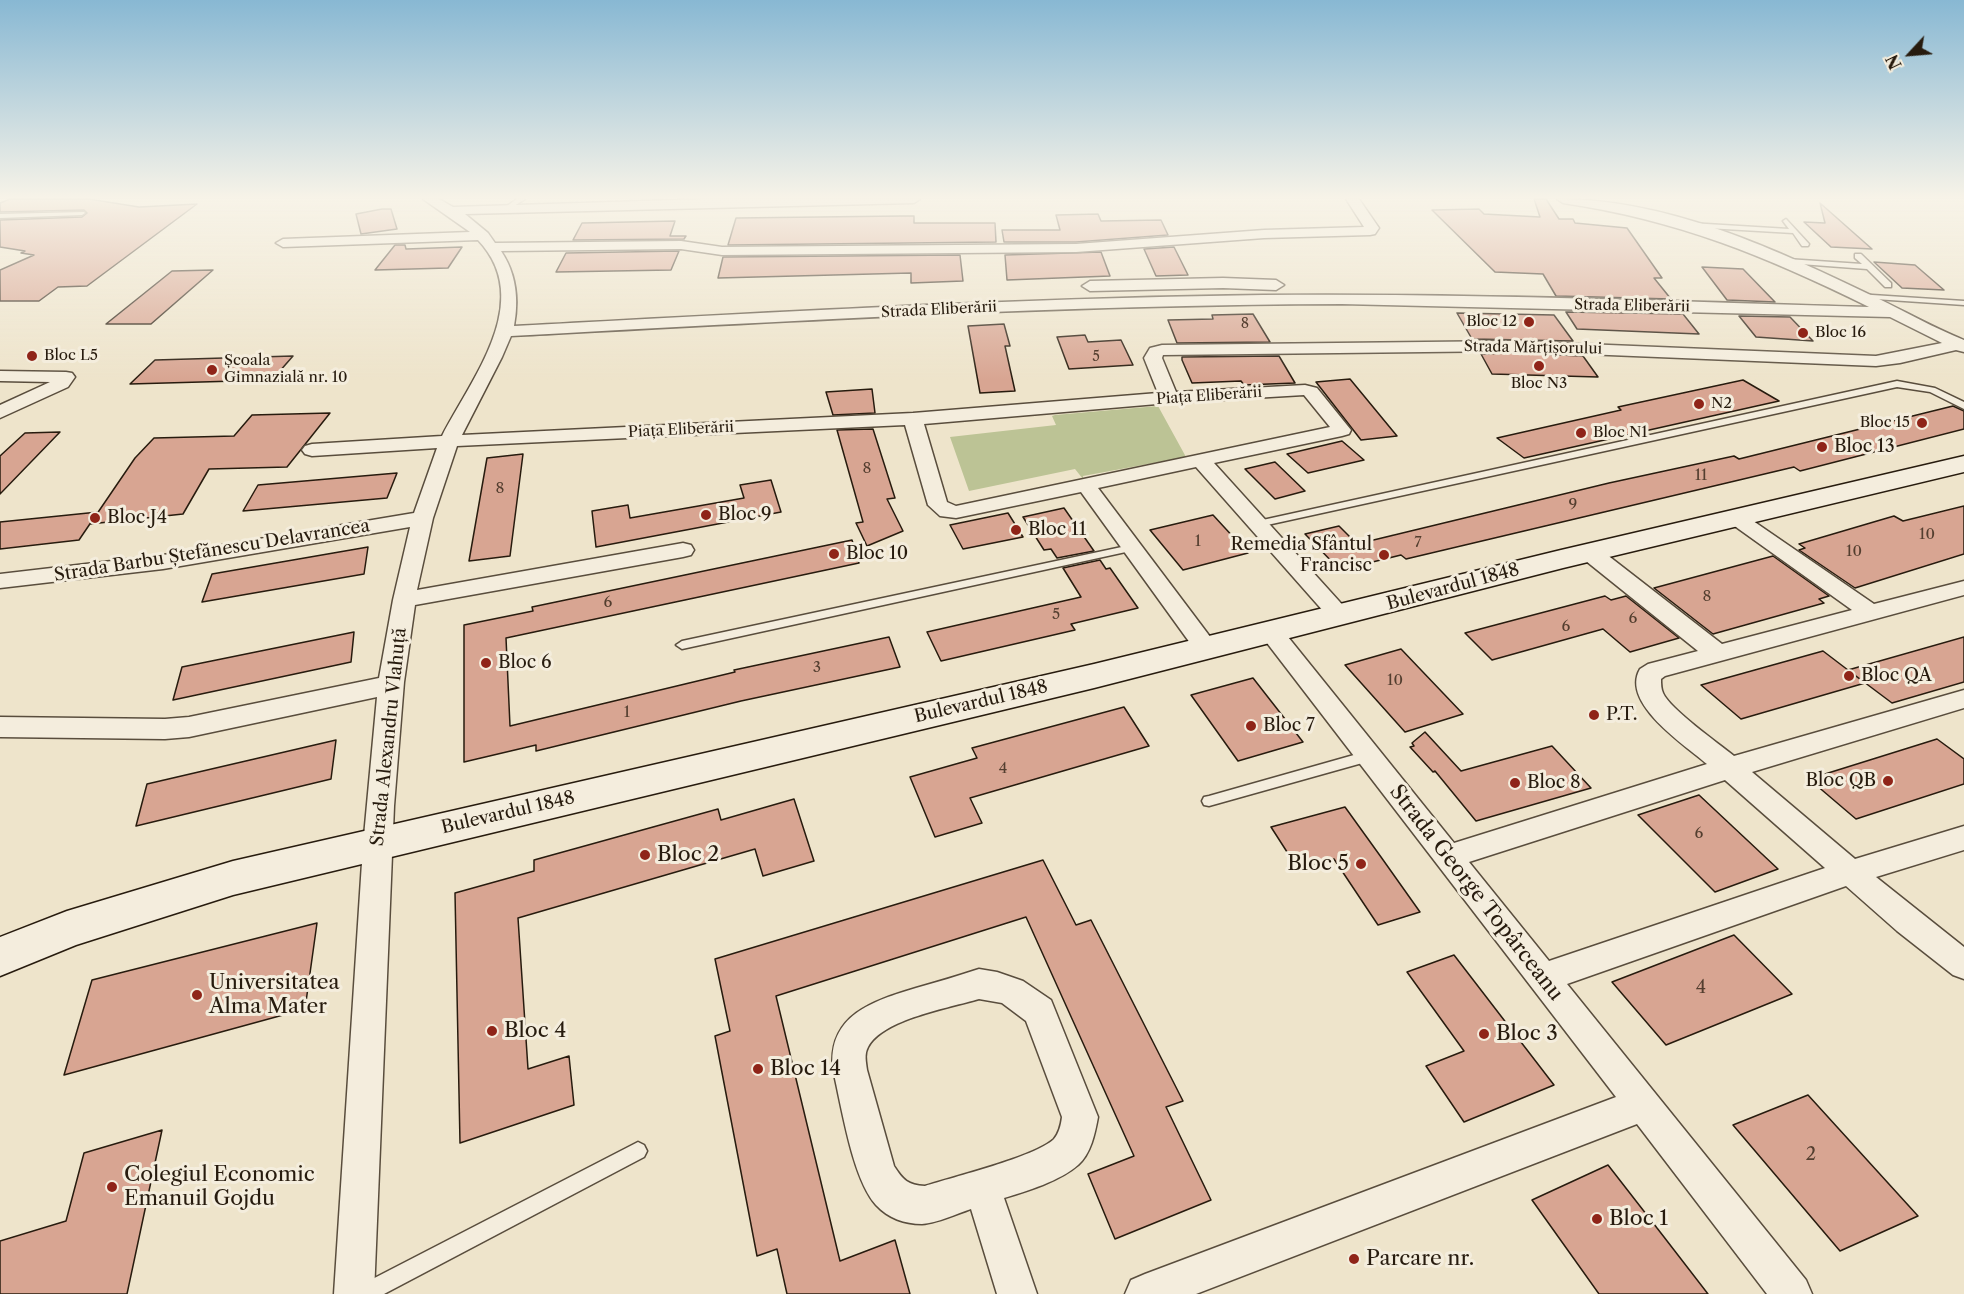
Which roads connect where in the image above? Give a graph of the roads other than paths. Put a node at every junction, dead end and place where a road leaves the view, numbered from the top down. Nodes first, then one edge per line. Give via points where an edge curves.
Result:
1 (498, 259) edge
2 (1781, 259) edge
3 (1862, 259) edge
4 (1785, 261) junction
5 (1870, 267) junction
6 (1888, 285) dead end
7 (1090, 286) dead end
8 (1859, 296) junction
9 (1372, 300) junction
10 (1964, 303) edge
11 (1891, 312) junction
12 (506, 330) junction
13 (1961, 346) edge
14 (0, 376) edge
15 (1169, 398) junction
16 (1964, 406) edge
17 (0, 412) edge
18 (913, 419) junction
19 (450, 441) junction
20 (312, 450) dead end
21 (1200, 460) junction
22 (1964, 464) edge
23 (1086, 485) junction
24 (423, 518) junction
25 (1736, 518) junction
26 (1258, 524) junction
27 (1131, 548) junction
28 (683, 550) dead end
29 (1589, 552) junction
30 (0, 581) edge
31 (1957, 596) edge
32 (404, 600) junction
33 (1871, 613) junction
34 (1340, 616) junction
35 (1272, 633) junction
36 (682, 645) dead end
37 (1206, 648) junction
38 (1717, 653) junction
39 (390, 685) junction
40 (1964, 699) edge
41 (0, 727) edge
42 (1368, 756) junction
43 (1729, 768) junction
44 (1209, 801) dead end
45 (1964, 837) edge
46 (377, 843) junction
47 (1448, 857) junction
48 (1851, 872) junction
49 (67, 928) junction
50 (0, 946) edge
51 (0, 957) edge
52 (1964, 964) edge
53 (1542, 978) junction
54 (1642, 1105) junction
55 (638, 1150) dead end
56 (982, 1187) junction
57 (354, 1294) edge
58 (364, 1294) edge
59 (1017, 1294) edge
60 (1145, 1294) edge
61 (1792, 1294) edge

1 - 12 street, Strada Alexandru Vlahuță via 508,291
2 - 4 street
3 - 5 lane
4 - 5 lane
4 - 8 street
5 - 6 lane
7 - 9 street, Strada Eliberării via 1266,284
8 - 10 lane
8 - 11 street
9 - 11 street, Strada Eliberării
9 - 12 street, Strada Eliberării via 1109,303
11 - 13 street
12 - 19 street, Strada Alexandru Vlahuță
13 - 15 street, Strada Mărțișorului via 1876,361 1512,346 1162,350 1153,358
14 - 17 street via 66,377 62,383
15 - 18 street, Piața Eliberării
15 - 21 street, Piața Eliberării via 1309,391 1342,429
16 - 26 lane via 1932,390 1897,384
18 - 19 street, Piața Eliberării
18 - 23 street, Piața Eliberării via 938,505 947,512
19 - 20 street, Piața Eliberării
19 - 24 street, Strada Alexandru Vlahuță
21 - 23 street, Piața Eliberării
21 - 26 street
22 - 25 street, Bulevardul 1848
23 - 27 street
24 - 30 street, Strada Barbu Ștefănescu Delavrancea via 163,562
24 - 32 street, Strada Alexandru Vlahuță
25 - 29 street, Bulevardul 1848
25 - 33 street
26 - 34 street
27 - 36 lane
27 - 37 street
28 - 32 street
29 - 34 street, Bulevardul 1848
29 - 38 street
31 - 33 street
32 - 39 street, Strada Alexandru Vlahuță
33 - 38 street
34 - 35 street, Bulevardul 1848
35 - 37 street, Bulevardul 1848
35 - 42 street, Strada George Topârceanu
37 - 46 street, Bulevardul 1848
38 - 43 street via 1657,670 1649,675 1648,693
39 - 41 street via 189,727
39 - 46 street, Strada Alexandru Vlahuță
40 - 43 street
42 - 44 lane
42 - 47 street, Strada George Topârceanu
43 - 47 street
43 - 48 street
45 - 48 street
46 - 49 street, Bulevardul 1848 via 234,878
46 - 57 street, Strada Alexandru Vlahuță
47 - 53 street, Strada George Topârceanu
48 - 52 street
48 - 53 street
49 - 50 street, Bulevardul 1848
49 - 51 street
53 - 54 street, Strada George Topârceanu
54 - 60 street
54 - 61 street, Strada George Topârceanu
55 - 58 lane
56 - 56 street via 925,1205 905,1204 890,1193 879,1176 869,1144 848,1054 855,1036 883,1013 980,984 1013,990 1039,1011 1080,1117 1076,1136 1066,1152 1034,1170
56 - 59 street

